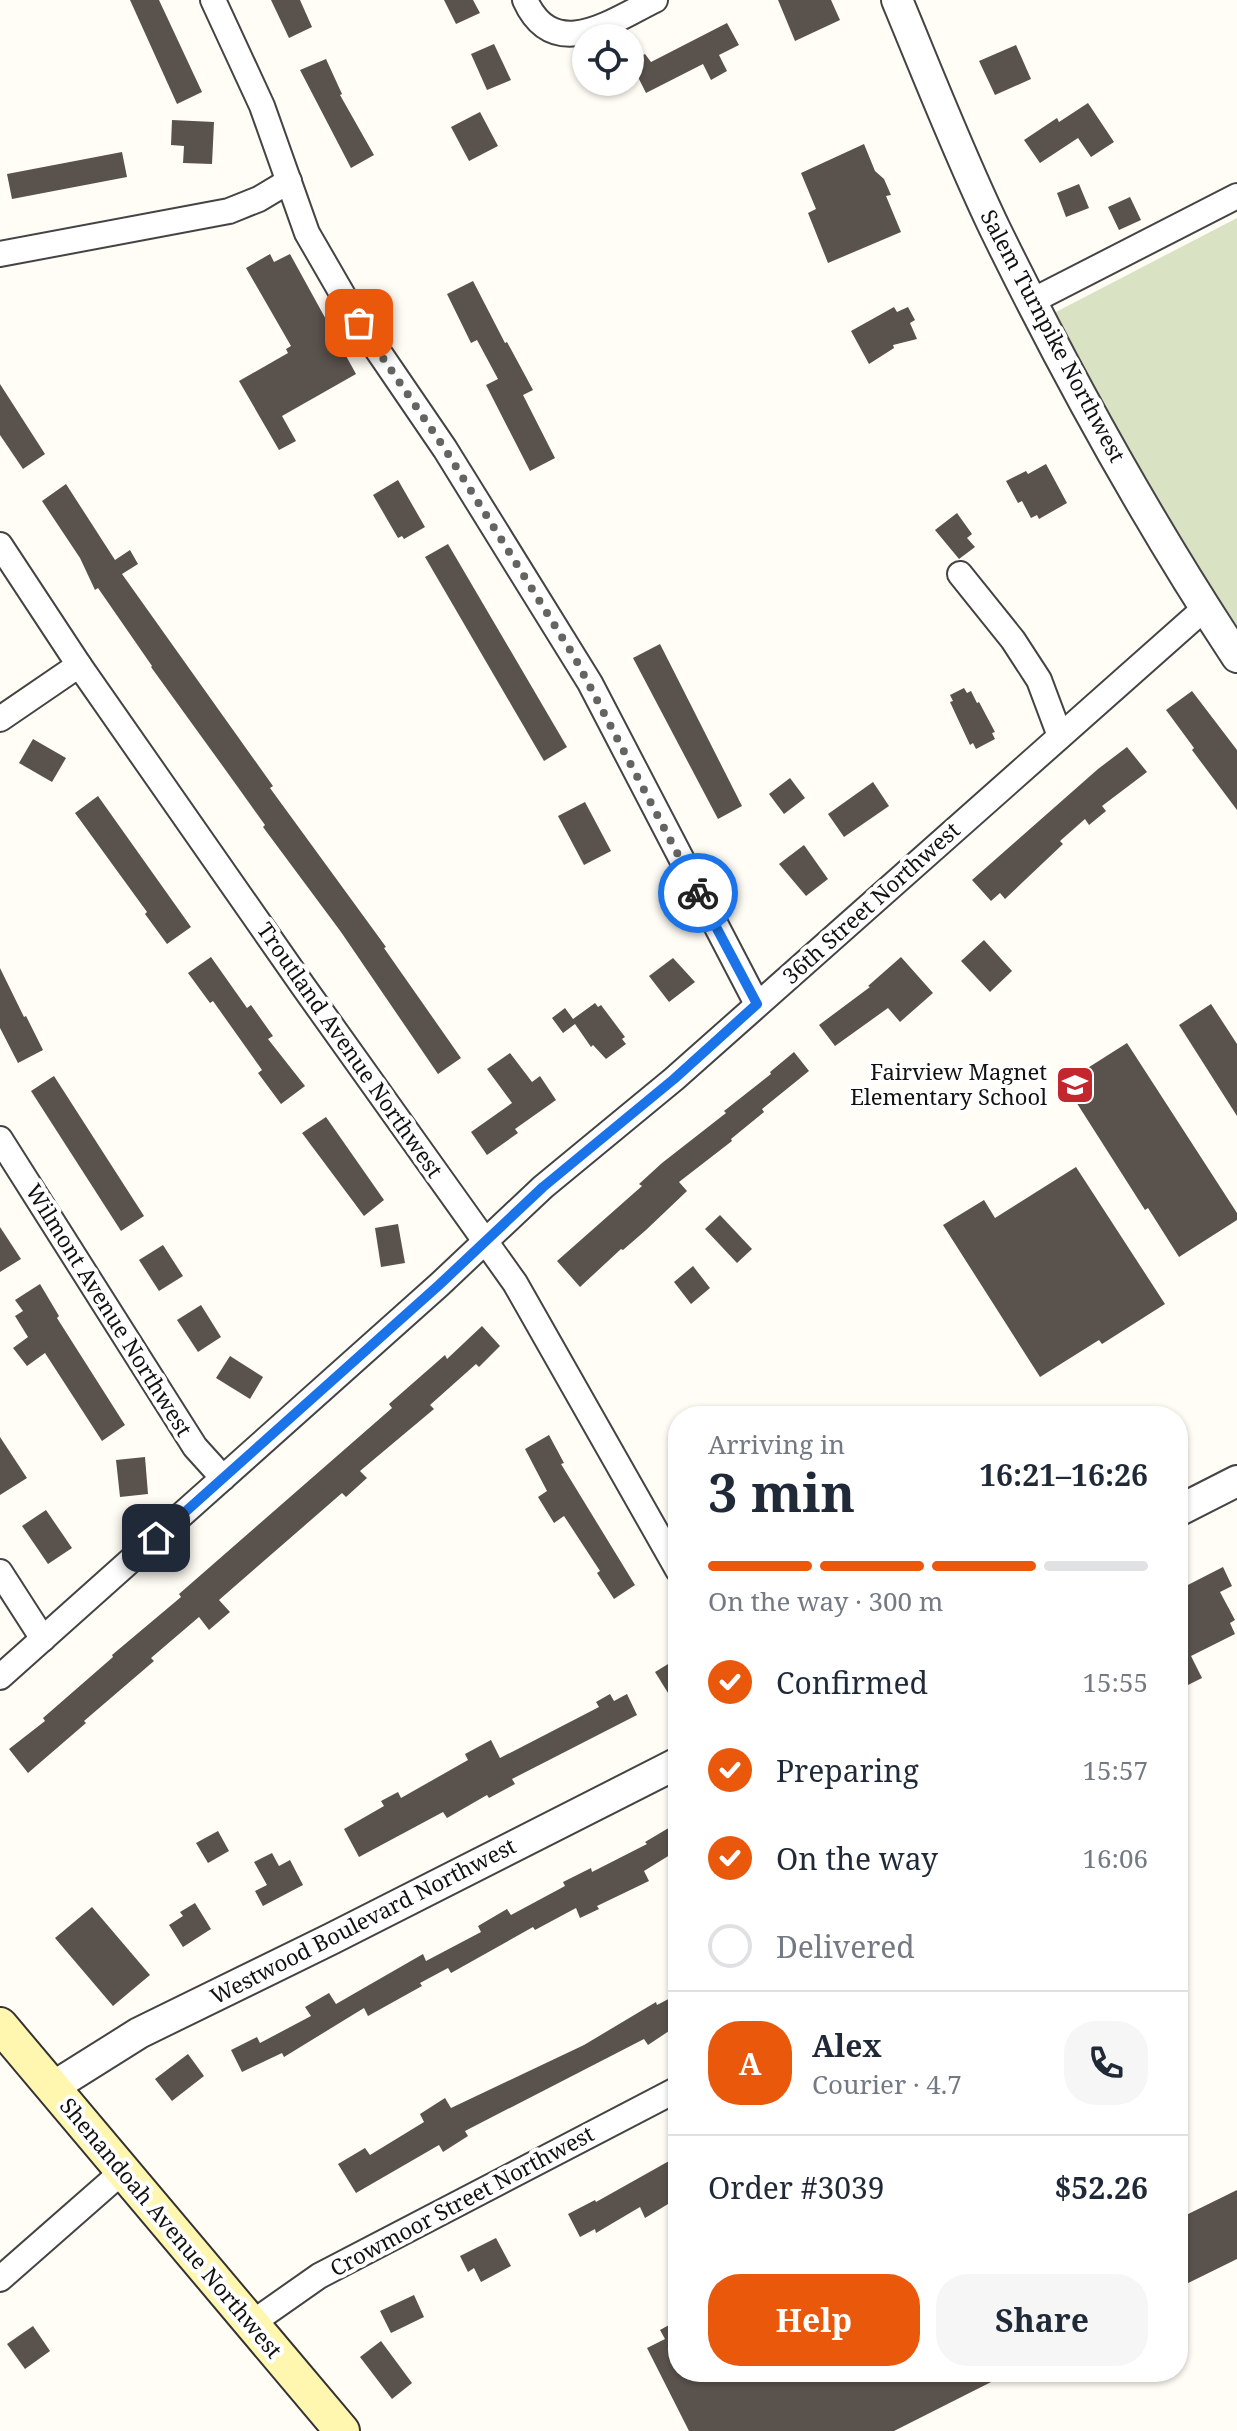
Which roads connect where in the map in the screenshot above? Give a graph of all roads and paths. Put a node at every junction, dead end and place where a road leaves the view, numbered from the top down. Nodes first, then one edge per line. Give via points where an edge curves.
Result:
1 (213, 0) edge
2 (655, 0) edge
3 (897, 0) edge
4 (527, 6) edge
5 (289, 181) junction
6 (1237, 196) edge
7 (0, 254) edge
8 (1032, 301) junction
9 (0, 545) edge
10 (960, 574) dead end
11 (1205, 608) junction
12 (1237, 657) edge
13 (79, 665) junction
14 (0, 719) edge
15 (1060, 736) junction
16 (757, 1004) junction
17 (0, 1139) edge
18 (485, 1241) junction
19 (223, 1478) junction
20 (1237, 1481) edge
21 (1188, 1506) edge
22 (668, 1552) edge
23 (0, 1572) edge
24 (43, 1639) junction
25 (0, 1677) edge
26 (668, 1768) edge
27 (0, 2025) edge
28 (53, 2087) junction
29 (668, 2094) edge
30 (123, 2171) junction
31 (0, 2279) edge
32 (252, 2323) junction
33 (342, 2431) edge

1 - 5 street via 262,106
2 - 4 street via 581,34 565,35 540,23
3 - 8 street, Salem Turnpike Northwest via 951,133
5 - 7 street via 220,213
5 - 16 street via 307,233 359,323 445,449 590,683
6 - 8 street
8 - 11 street, Salem Turnpike Northwest
9 - 13 street, Troutland Avenue Northwest
10 - 15 street via 1039,680
11 - 12 street, Salem Turnpike Northwest
11 - 15 street, 36th Street Northwest
13 - 14 street
13 - 18 street, Troutland Avenue Northwest
15 - 16 street, 36th Street Northwest
16 - 18 street, 36th Street Northwest
17 - 19 street, Wilmont Avenue Northwest via 195,1447
18 - 19 street, 36th Street Northwest
18 - 22 street, Troutland Avenue Northwest via 515,1283
19 - 24 street, 36th Street Northwest
20 - 21 street
23 - 24 street
24 - 25 street, 36th Street Northwest
26 - 28 street, Westwood Boulevard Northwest via 139,2033
27 - 28 main road, Shenandoah Avenue Northwest
28 - 30 main road, Shenandoah Avenue Northwest
29 - 32 street, Crowmoor Street Northwest via 319,2276
30 - 31 street
30 - 32 main road, Shenandoah Avenue Northwest
32 - 33 main road, Shenandoah Avenue Northwest

